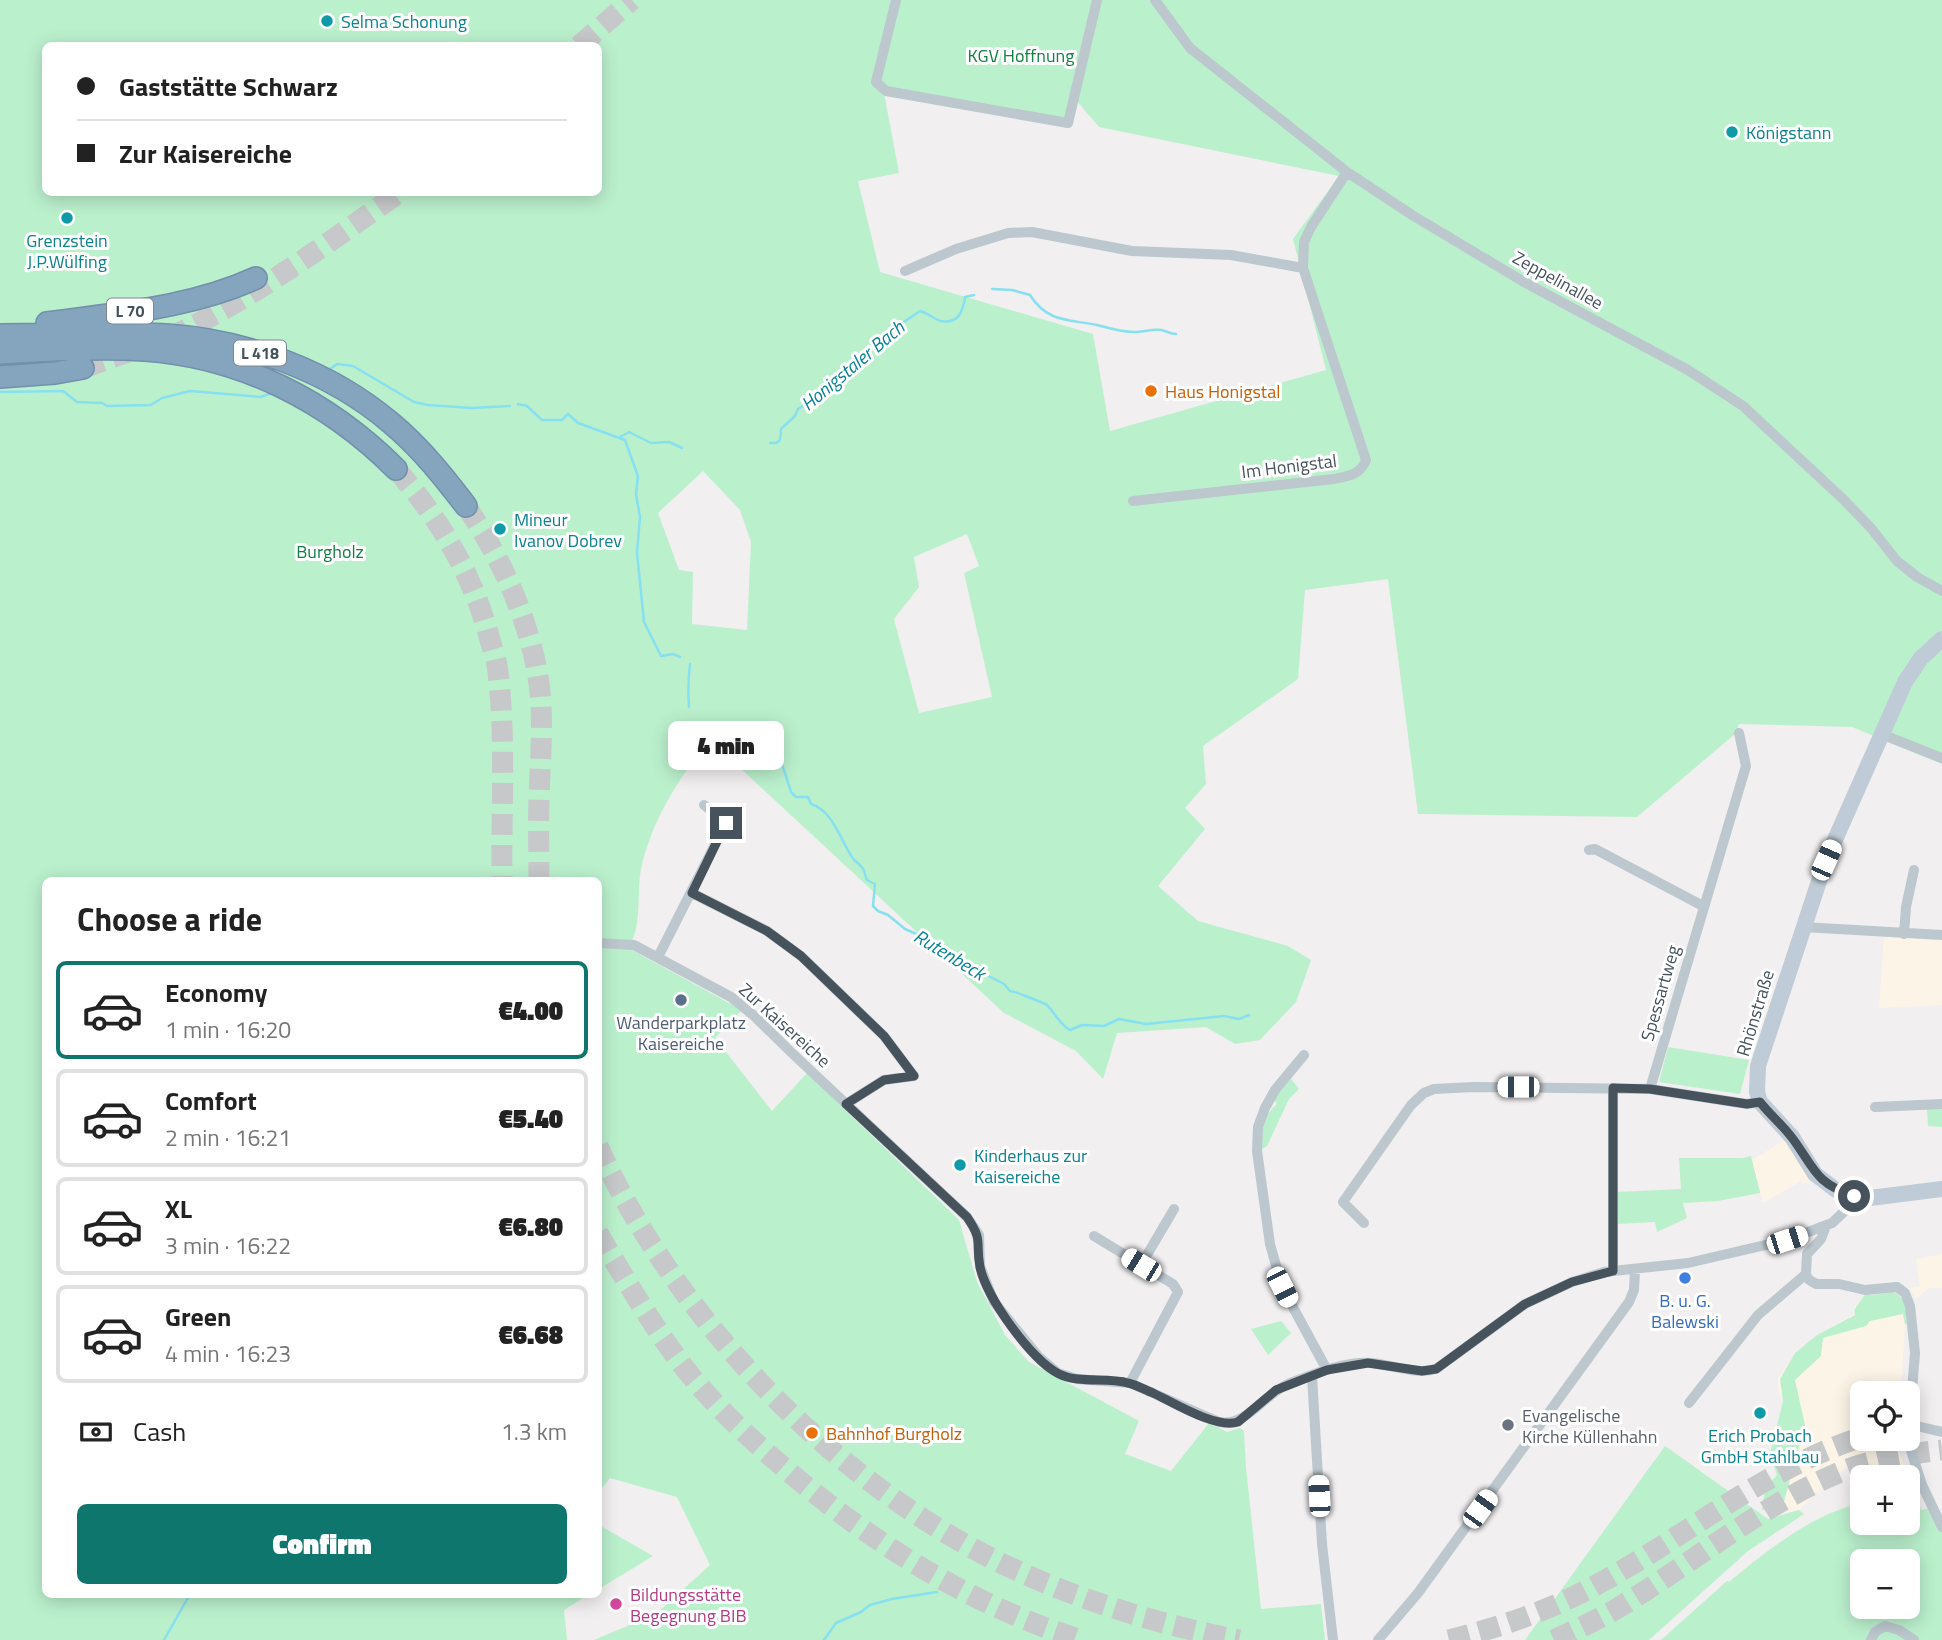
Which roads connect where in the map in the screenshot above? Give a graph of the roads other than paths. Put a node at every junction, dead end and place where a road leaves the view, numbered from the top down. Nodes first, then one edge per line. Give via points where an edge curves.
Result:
1 (896, 0) edge
2 (1097, 0) edge
3 (1155, 0) edge
4 (1347, 172) junction
5 (1303, 268) junction
6 (905, 271) dead end
7 (256, 278) dead end
8 (0, 332) edge
9 (0, 352) edge
10 (83, 368) tunnel mouth
11 (0, 377) edge
12 (396, 469) tunnel mouth
13 (1133, 501) dead end
14 (466, 506) tunnel mouth
15 (1942, 591) edge
16 (1942, 639) edge
17 (1739, 733) dead end
18 (1881, 734) junction
19 (1942, 758) edge
20 (704, 805) dead end
21 (1589, 850) dead end
22 (1914, 870) dead end
23 (692, 893) junction
24 (1703, 906) junction
25 (1803, 927) junction
26 (1905, 934) junction
27 (1942, 935) edge
28 (602, 943) edge
29 (658, 957) junction
30 (1304, 1055) dead end
31 (1613, 1088) junction
32 (1650, 1089) junction
33 (1760, 1102) junction
34 (846, 1104) junction
35 (1942, 1104) edge
36 (1875, 1107) dead end
37 (1942, 1189) edge
38 (1854, 1196) junction
39 (1174, 1209) dead end
40 (1364, 1223) dead end
41 (1826, 1226) junction
42 (1094, 1237) dead end
43 (1141, 1265) junction
44 (1635, 1270) junction
45 (1613, 1271) junction
46 (1806, 1274) junction
47 (1327, 1370) junction
48 (1312, 1376) junction
49 (1912, 1381) edge
50 (1130, 1383) junction
51 (1689, 1403) dead end
52 (1920, 1427) edge
53 (1942, 1432) edge
54 (1911, 1451) edge
55 (1942, 1527) edge
56 (1333, 1640) edge
57 (1378, 1640) edge
58 (1871, 1640) edge
59 (1914, 1640) edge

1 - 2 street via 876,82 886,91 1068,123
3 - 4 street, Zeppelinallee via 1190,48
4 - 5 street, Im Honigstal via 1304,242
4 - 15 street, Zeppelinallee via 1513,275 1688,370 1743,406 1843,499 1897,561
5 - 6 street via 1231,255 1132,251 1032,232 1008,233
5 - 13 street, Im Honigstal via 1366,460 1363,467 1353,475 1334,479
7 - 8 highway, L 70 via 188,302
8 - 14 highway, L 418 via 168,335 216,341 281,360 382,415 430,461
9 - 12 highway, L 418 via 147,350 233,367 311,401
10 - 11 highway
16 - 18 street, Rhönstraße via 1921,658 1905,682
17 - 24 street, Spessartweg via 1745,766
18 - 19 street
18 - 25 street, Rhönstraße via 1826,860
20 - 23 street via 726,823
21 - 24 street via 1595,849
22 - 26 street
23 - 29 street
23 - 34 street via 767,931 801,956 884,1036 914,1076 884,1080
24 - 32 street, Spessartweg
25 - 26 street
25 - 33 street, Rhönstraße via 1758,1066
26 - 27 street
28 - 29 street, Zur Kaisereiche via 634,945
29 - 34 street, Zur Kaisereiche via 732,997
30 - 47 street via 1265,1108 1256,1151 1270,1244 1282,1287
31 - 32 street
31 - 40 street via 1457,1087 1424,1093 1398,1122 1343,1202
31 - 45 street
32 - 33 street via 1747,1104
33 - 38 street via 1792,1137 1822,1181
34 - 50 street, Zur Kaisereiche via 967,1217 979,1235 986,1285 1038,1356 1058,1373 1077,1379
35 - 36 street
37 - 38 street via 1882,1198
38 - 41 street via 1841,1216
39 - 43 street
41 - 44 street via 1720,1256
41 - 46 street via 1807,1254
42 - 43 street
43 - 50 street via 1173,1284 1178,1292
44 - 45 street
44 - 57 street via 1629,1302 1418,1593
45 - 47 street via 1572,1282 1525,1304 1436,1369 1368,1363
46 - 49 street via 1816,1284 1864,1290 1897,1287 1905,1293 1915,1344
46 - 51 street via 1758,1315
47 - 48 street
48 - 50 street, Zur Kaisereiche via 1276,1390 1231,1424
48 - 56 street
52 - 53 street
54 - 55 street
58 - 59 street via 1885,1626

